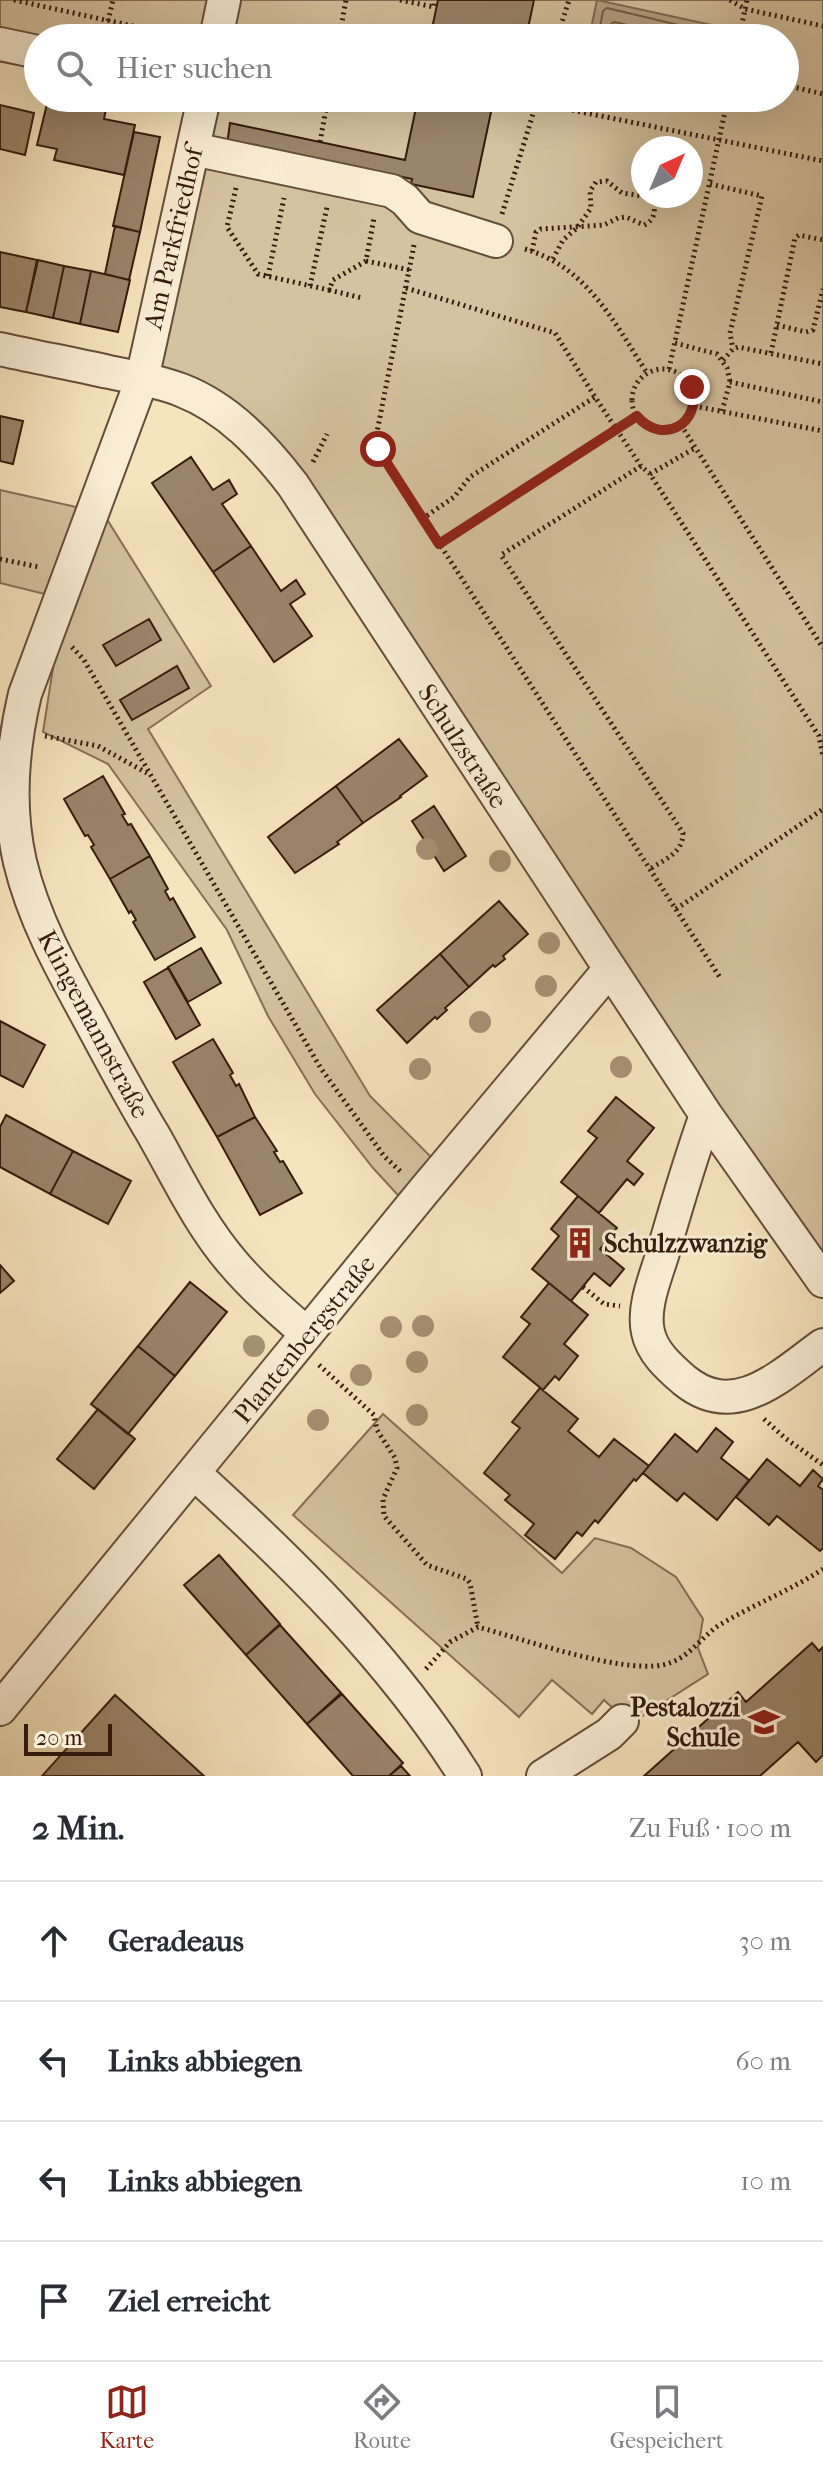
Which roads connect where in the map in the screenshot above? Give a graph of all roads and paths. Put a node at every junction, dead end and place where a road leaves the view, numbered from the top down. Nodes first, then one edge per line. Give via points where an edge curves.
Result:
1 (14, 0) edge
2 (113, 0) edge
3 (224, 0) edge
4 (346, 0) edge
5 (400, 0) edge
6 (435, 0) edge
7 (569, 0) edge
8 (730, 0) edge
9 (747, 0) edge
10 (745, 9) junction
11 (108, 21) junction
12 (122, 24) edge
13 (219, 24) edge
14 (342, 24) edge
15 (561, 24) edge
16 (742, 24) edge
17 (823, 26) edge
18 (0, 44) edge
19 (24, 49) edge
20 (799, 88) edge
21 (823, 94) edge
22 (201, 112) edge
23 (325, 112) edge
24 (534, 112) edge
25 (593, 112) edge
26 (725, 112) edge
27 (719, 139) junction
28 (320, 142) dead end
29 (193, 149) junction
30 (823, 161) edge
31 (290, 170) junction
32 (239, 174) dead end
33 (333, 179) junction
34 (710, 184) junction
35 (631, 195) edge
36 (377, 203) dead end
37 (655, 208) edge
38 (577, 228) junction
39 (823, 240) edge
40 (496, 241) junction
41 (413, 251) dead end
42 (532, 251) junction
43 (553, 259) junction
44 (366, 261) junction
45 (410, 270) junction
46 (268, 276) junction
47 (310, 286) junction
48 (406, 288) junction
49 (823, 289) edge
50 (329, 290) junction
51 (362, 298) dead end
52 (777, 325) junction
53 (675, 343) junction
54 (0, 349) edge
55 (733, 349) junction
56 (771, 353) junction
57 (723, 360) junction
58 (823, 364) edge
59 (669, 369) junction
60 (647, 373) junction
61 (142, 379) junction
62 (730, 382) junction
63 (595, 397) junction
64 (823, 402) edge
65 (694, 406) junction
66 (722, 411) junction
67 (637, 416) junction
68 (681, 425) junction
69 (616, 430) junction
70 (823, 431) edge
71 (695, 448) junction
72 (641, 466) junction
73 (650, 474) junction
74 (422, 519) junction
75 (439, 544) junction
76 (0, 559) edge
77 (68, 573) junction
78 (49, 626) junction
79 (823, 648) edge
80 (12, 690) edge
81 (16, 733) junction
82 (821, 735) edge
83 (823, 757) edge
84 (150, 774) junction
85 (823, 809) edge
86 (650, 869) junction
87 (676, 909) junction
88 (609, 970) junction
89 (721, 979) dead end
90 (706, 1115) junction
91 (423, 1192) junction
92 (823, 1281) edge
93 (583, 1287) dead end
94 (647, 1311) junction
95 (302, 1341) junction
96 (823, 1345) edge
97 (748, 1395) junction
98 (823, 1465) edge
99 (194, 1473) junction
100 (823, 1569) edge
101 (478, 1627) junction
102 (405, 1689) junction
103 (0, 1709) edge
104 (622, 1721) dead end
105 (465, 1776) edge
106 (543, 1776) edge

1 - 11 path
2 - 11 path
3 - 13 street
4 - 14 path
5 - 6 path via 434,7
7 - 15 path
8 - 10 path
9 - 10 path
10 - 16 path
10 - 17 path
11 - 12 path
18 - 19 street
20 - 21 path
22 - 29 street, Am Parkfriedhof
23 - 28 path
24 - 40 path
25 - 27 path
26 - 27 path
27 - 30 path
27 - 34 path
29 - 31 street
29 - 61 street, Am Parkfriedhof
31 - 33 street
31 - 46 path
32 - 46 path via 227,227 258,274
33 - 40 street via 392,191 420,217
33 - 47 path
34 - 53 path
34 - 55 path via 762,196 730,333
35 - 38 path via 601,180 590,191 591,208
36 - 44 path
37 - 38 path via 644,225 626,217
38 - 42 path via 541,229
38 - 43 path
39 - 52 path via 795,238
40 - 42 path
41 - 45 path
42 - 43 path
43 - 60 path via 599,300
44 - 45 path
44 - 50 path via 333,280
45 - 48 path
46 - 47 path
47 - 50 path
48 - 63 path via 555,333
48 - 74 path via 376,437 378,449
49 - 52 path via 813,330
50 - 51 path
52 - 56 path
53 - 57 path via 710,350
53 - 59 path
54 - 61 street, Schulzstraße
55 - 56 path
55 - 57 path
56 - 58 path
57 - 62 path
59 - 60 path
59 - 65 path via 692,387
60 - 67 path via 632,397
61 - 77 street, Klingemannstraße
61 - 88 street, Schulzstraße via 182,390 216,408 274,460
62 - 64 path
62 - 66 path
63 - 69 path
63 - 74 path via 470,477 454,497
65 - 66 path
65 - 68 path
66 - 70 path
67 - 68 path via 662,431
67 - 69 path
68 - 71 path
69 - 72 path
69 - 75 path
71 - 73 path
71 - 79 path
72 - 73 path
72 - 86 path via 501,555 683,833 678,851
73 - 82 path
74 - 75 path
75 - 86 path
76 - 77 path
77 - 78 street, Klingemannstraße
78 - 80 street, Klingemannstraße
78 - 84 path via 84,660
80 - 81 street, Klingemannstraße
81 - 84 path via 98,746
81 - 95 street, Klingemannstraße via 12,807 20,861 58,962 211,1235
82 - 83 path
84 - 91 path via 320,1067 384,1156
85 - 87 path
86 - 87 path
87 - 89 path
88 - 90 street, Schulzstraße
88 - 91 street, Plantenbergstraße
90 - 92 street, Schulzstraße
90 - 94 street
91 - 95 street, Plantenbergstraße
93 - 94 path via 604,1304
94 - 97 street via 648,1333 672,1370 692,1386 720,1397
95 - 99 street, Plantenbergstraße
95 - 101 path via 374,1415 397,1468 383,1499 384,1516 427,1565 467,1579
96 - 97 street
97 - 98 path via 765,1420
99 - 102 street via 327,1600
99 - 103 street, Plantenbergstraße
100 - 101 path via 717,1627 692,1652 658,1666 602,1660
101 - 102 path via 450,1642
102 - 105 street
104 - 106 street

